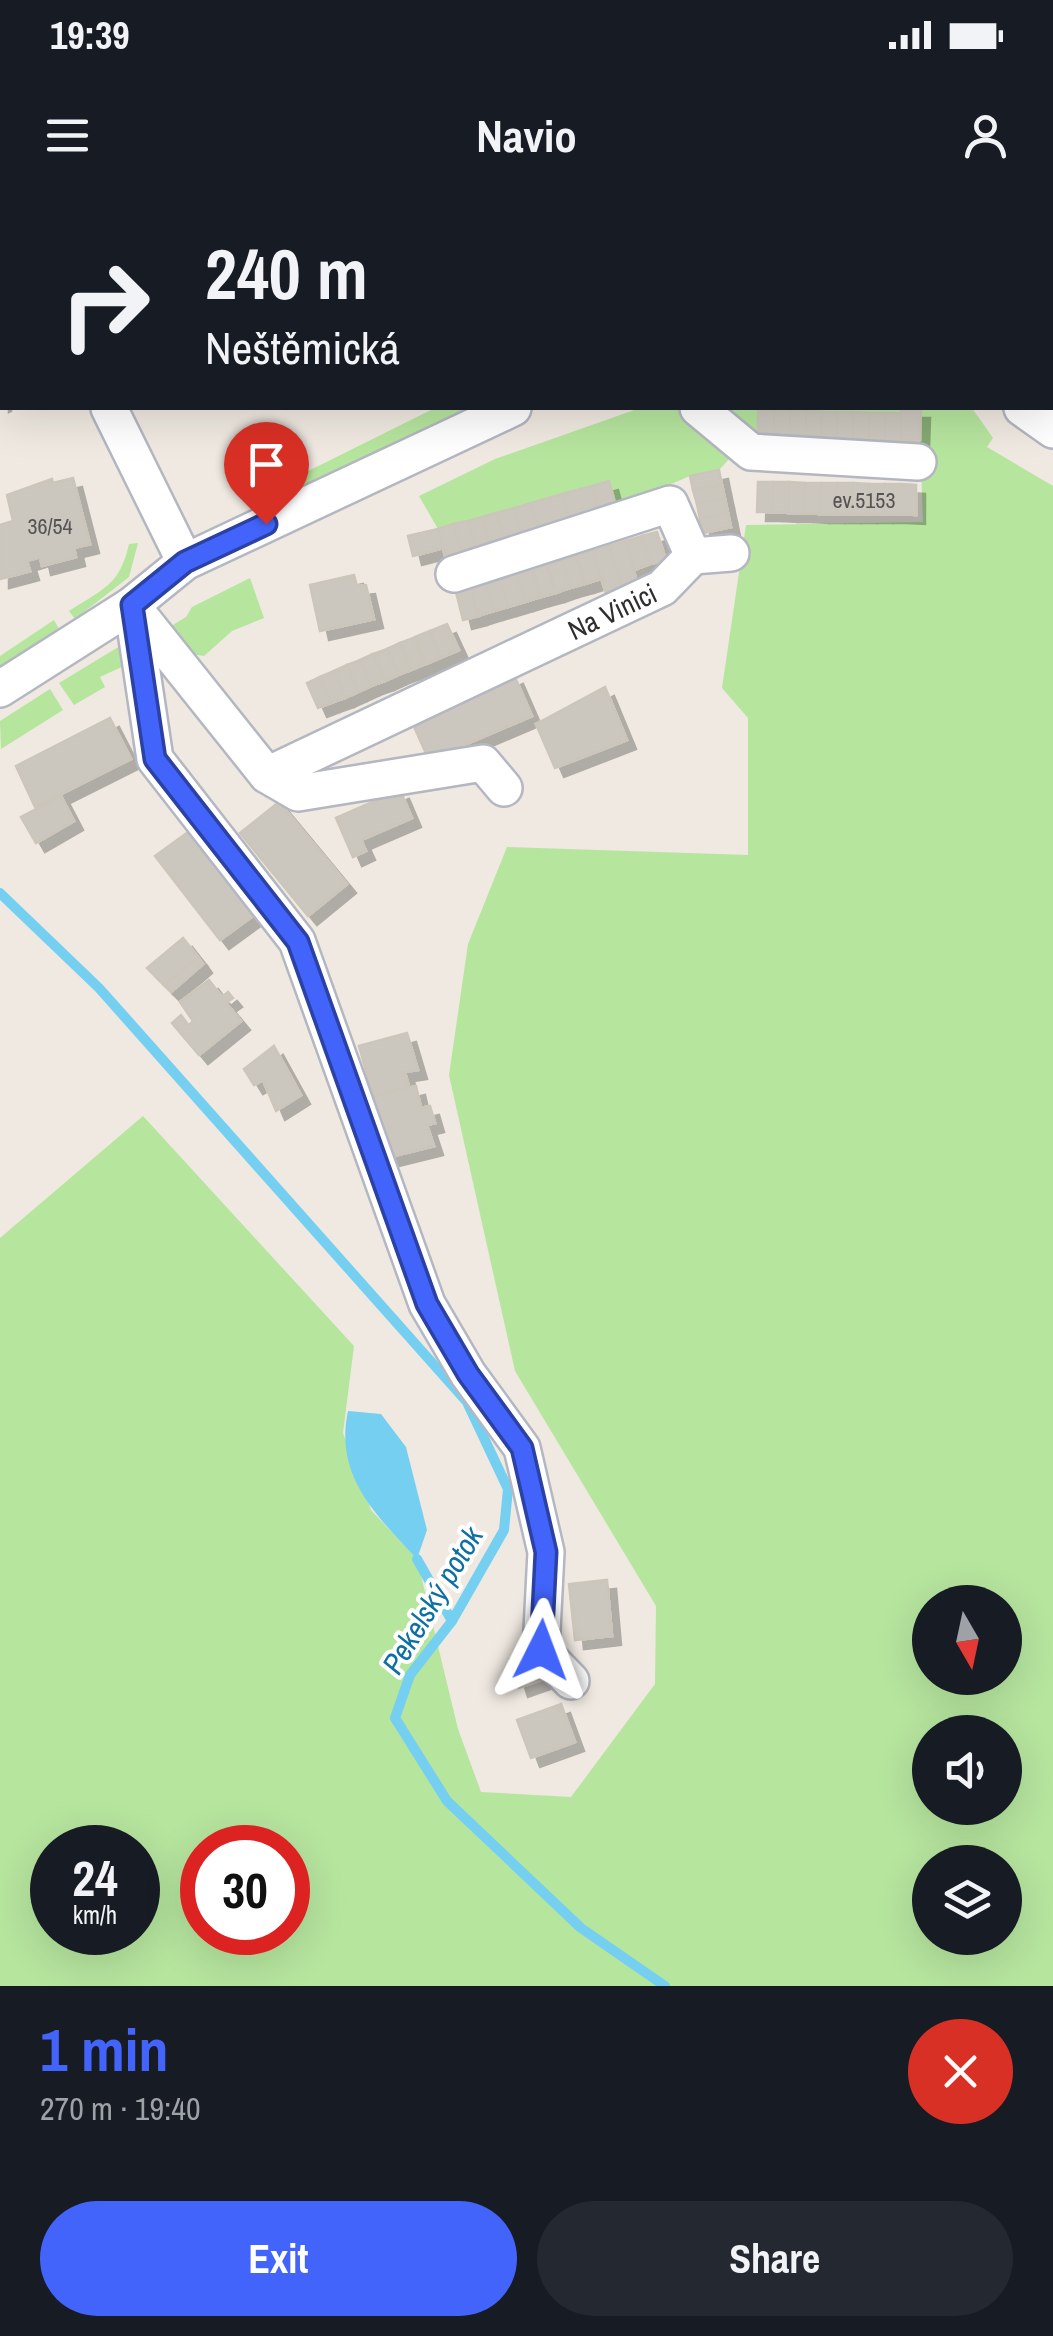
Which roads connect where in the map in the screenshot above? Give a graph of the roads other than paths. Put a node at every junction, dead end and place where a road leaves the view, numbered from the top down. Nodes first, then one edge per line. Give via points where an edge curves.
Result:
1 (110, 410) edge
2 (509, 410) edge
3 (700, 410) edge
4 (1025, 410) edge
5 (1053, 430) edge
6 (918, 462) dead end
7 (731, 552) dead end
8 (693, 556) junction
9 (185, 562) junction
10 (454, 574) dead end
11 (132, 605) junction
12 (0, 690) edge
13 (267, 775) junction
14 (504, 788) dead end
15 (571, 1682) dead end

1 - 9 street
2 - 9 street
3 - 6 street via 752,452
4 - 5 street
7 - 8 street
8 - 10 street via 670,504
8 - 13 street, Na Vinici via 662,588
9 - 11 street
11 - 12 street
11 - 13 street
11 - 15 street via 155,759 298,942 427,1304 522,1448 546,1552 541,1650
13 - 14 street via 298,793 482,762

